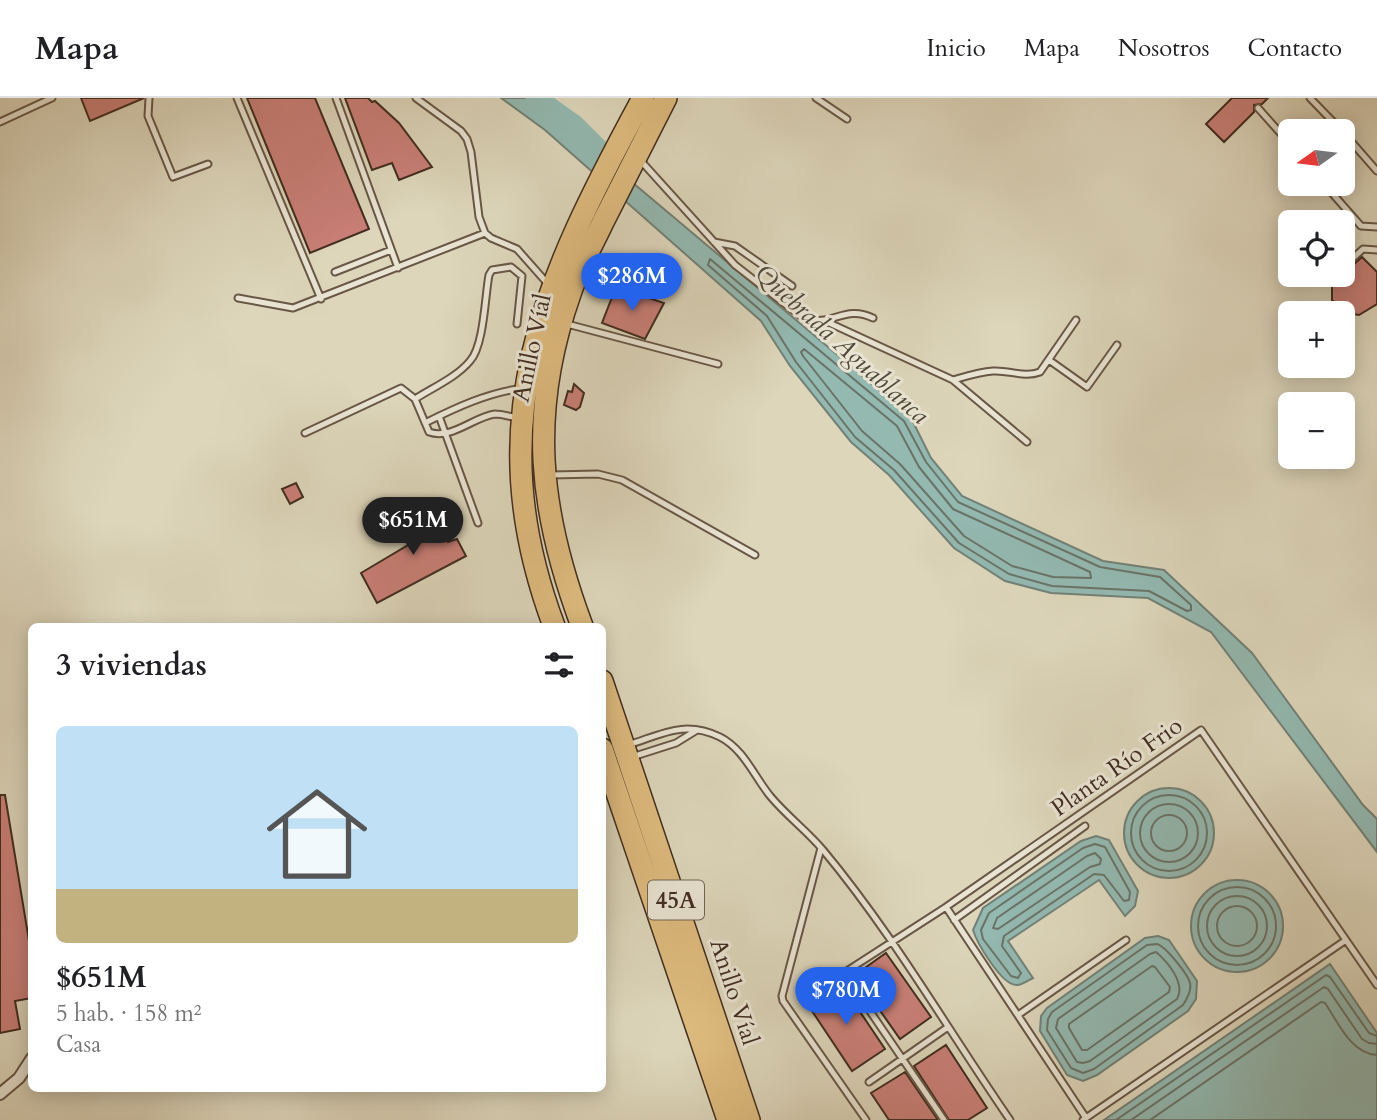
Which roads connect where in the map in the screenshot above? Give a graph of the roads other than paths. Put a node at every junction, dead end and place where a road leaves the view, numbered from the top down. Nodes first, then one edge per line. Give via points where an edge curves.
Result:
1 (51, 98) edge
2 (149, 98) edge
3 (237, 98) edge
4 (336, 98) edge
5 (415, 98) edge
6 (643, 98) edge
7 (666, 98) edge
8 (816, 98) edge
9 (1310, 98) edge
10 (1258, 107) dead end
11 (846, 119) dead end
12 (1330, 119) edge
13 (0, 122) edge
14 (1278, 130) edge
15 (1355, 146) edge
16 (635, 159) junction
17 (208, 164) dead end
18 (1377, 171) edge
19 (1335, 196) edge
20 (1377, 227) edge
21 (485, 233) junction
22 (714, 242) junction
23 (391, 250) junction
24 (1377, 250) edge
25 (1355, 255) edge
26 (398, 268) junction
27 (335, 272) dead end
28 (551, 286) junction
29 (792, 286) dead end
30 (238, 298) dead end
31 (321, 299) junction
32 (873, 318) dead end
33 (1076, 320) dead end
34 (825, 321) junction
35 (561, 322) junction
36 (517, 324) dead end
37 (1117, 345) dead end
38 (1049, 360) junction
39 (718, 363) dead end
40 (953, 380) junction
41 (525, 387) junction
42 (415, 399) junction
43 (439, 416) junction
44 (521, 419) junction
45 (425, 423) junction
46 (305, 433) dead end
47 (445, 434) junction
48 (1027, 442) dead end
49 (544, 476) junction
50 (478, 523) dead end
51 (755, 555) dead end
52 (553, 623) edge
53 (581, 623) edge
54 (606, 692) edge
55 (696, 730) junction
56 (627, 752) junction
57 (606, 761) edge
58 (1085, 826) dead end
59 (821, 848) junction
60 (946, 906) junction
61 (954, 920) junction
62 (1126, 940) dead end
63 (1346, 940) junction
64 (890, 942) junction
65 (844, 973) junction
66 (1377, 985) edge
67 (808, 996) dead end
68 (1017, 1015) junction
69 (948, 1027) junction
70 (902, 1059) junction
71 (28, 1064) edge
72 (869, 1082) dead end
73 (0, 1094) edge
74 (1084, 1119) edge
75 (728, 1120) edge
76 (749, 1120) edge
77 (866, 1120) edge
78 (944, 1120) edge
79 (1010, 1120) edge

1 - 13 lane
2 - 17 lane via 148,116 173,177
3 - 31 lane
4 - 23 lane
5 - 21 lane via 467,139
6 - 28 highway, Anillo Víal
7 - 16 highway, Anillo Víal
8 - 11 lane
9 - 12 lane
10 - 14 lane
15 - 18 lane
16 - 22 lane
16 - 35 highway, Anillo Víal via 582,262
19 - 20 lane via 1361,226
21 - 26 lane
21 - 28 lane via 517,249
22 - 29 lane via 735,246
22 - 34 lane via 735,265 803,318
23 - 26 lane
23 - 27 lane
24 - 25 lane via 1363,249
26 - 31 lane
28 - 41 highway, Anillo Víal
30 - 31 lane via 293,308
32 - 34 lane via 860,312
33 - 38 lane
34 - 40 lane
35 - 39 lane
35 - 49 highway, Anillo Víal via 546,398
36 - 42 lane via 522,276 512,267 498,268 489,275 472,359
37 - 38 lane via 1087,387
38 - 40 lane via 1030,376 997,371
40 - 48 lane
41 - 43 lane via 471,400
41 - 44 highway, Anillo Víal
42 - 45 lane
42 - 46 lane via 401,388 390,391
43 - 45 lane
43 - 47 lane
44 - 47 lane via 496,414
44 - 52 highway, Anillo Víal via 521,481 528,541
45 - 47 lane via 429,432
47 - 50 lane
49 - 51 lane via 598,474 622,480
49 - 53 highway, Anillo Víal via 557,552
54 - 56 highway, Anillo Víal / 45A
55 - 56 lane via 676,743
55 - 56 lane via 678,728
55 - 59 lane via 721,737 735,748 773,799
56 - 76 highway, Anillo Víal / 45A
57 - 75 highway, Anillo Víal / 45A
58 - 61 lane
59 - 64 lane
59 - 77 lane via 782,996
60 - 61 lane
60 - 63 lane, Planta Río Frio via 1201,730
60 - 64 lane, Planta Río Frio
61 - 68 lane
62 - 68 lane
63 - 66 lane, Planta Río Frio
63 - 74 lane
64 - 65 lane, Planta Río Frio
64 - 69 lane
65 - 67 lane, Planta Río Frio
65 - 70 lane
68 - 74 lane
69 - 70 lane
69 - 79 lane
70 - 72 lane
70 - 78 lane
71 - 73 street

